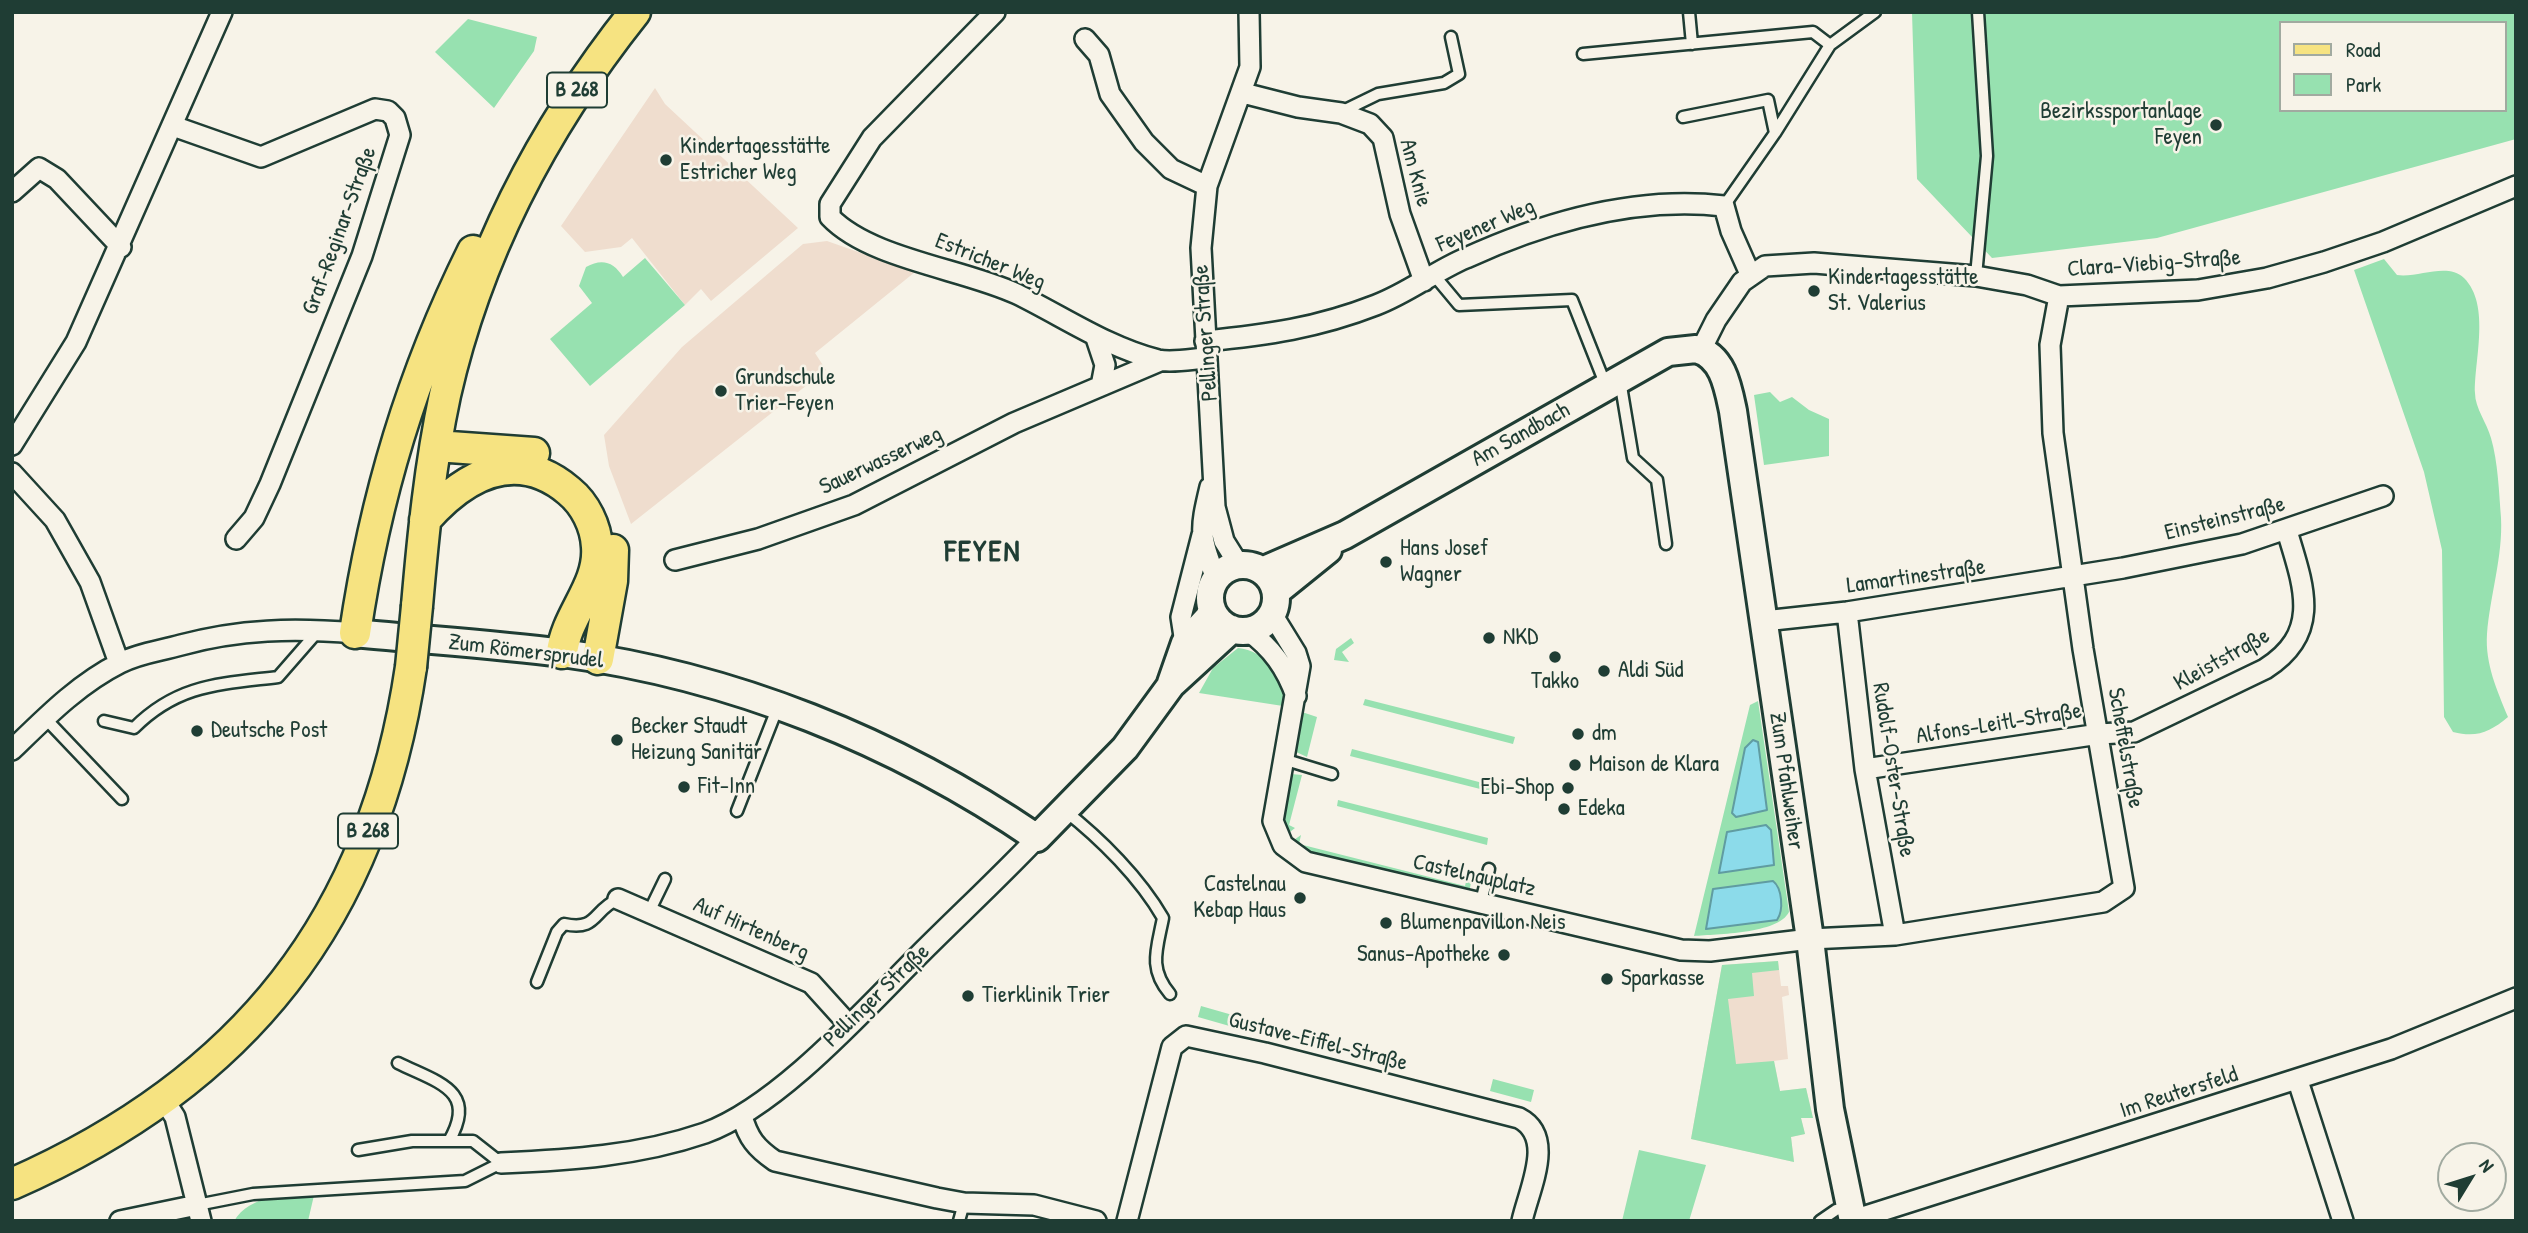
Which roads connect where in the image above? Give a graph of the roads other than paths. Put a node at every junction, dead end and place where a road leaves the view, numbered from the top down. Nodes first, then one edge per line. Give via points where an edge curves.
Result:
1 (222, 12) edge
2 (635, 12) edge
3 (995, 12) edge
4 (1249, 12) edge
5 (1689, 12) edge
6 (1875, 12) edge
7 (1978, 12) edge
8 (1451, 37) dead end
9 (1085, 39) dead end
10 (1692, 44) junction
11 (1830, 45) junction
12 (1583, 54) dead end
13 (1243, 93) junction
14 (1341, 113) junction
15 (1683, 117) dead end
16 (173, 126) junction
17 (1775, 133) junction
18 (526, 174) junction
19 (1207, 187) junction
20 (2516, 187) edge
21 (12, 192) edge
22 (1724, 206) junction
23 (121, 247) junction
24 (1750, 274) junction
25 (1976, 276) junction
26 (1429, 278) junction
27 (2059, 296) junction
28 (1096, 338) junction
29 (1205, 349) junction
30 (1701, 350) junction
31 (1160, 361) junction
32 (1613, 383) junction
33 (1101, 386) junction
34 (12, 444) edge
35 (436, 446) junction
36 (12, 473) edge
37 (1212, 479) junction
38 (2383, 496) dead end
39 (425, 520) junction
40 (2287, 531) junction
41 (1202, 535) junction
42 (236, 539) dead end
43 (1666, 544) dead end
44 (675, 560) dead end
45 (2075, 578) junction
46 (1216, 579) junction
47 (1262, 586) junction
48 (1212, 609) junction
49 (1846, 612) junction
50 (1764, 621) junction
51 (319, 630) junction
52 (1240, 630) junction
53 (355, 633) junction
54 (1185, 643) junction
55 (562, 653) junction
56 (598, 659) junction
57 (119, 663) junction
58 (1171, 685) junction
59 (1296, 696) junction
60 (779, 705) junction
61 (45, 718) junction
62 (104, 721) dead end
63 (2099, 734) junction
64 (12, 750) edge
65 (1282, 759) junction
66 (1865, 769) junction
67 (1332, 774) dead end
68 (122, 799) dead end
69 (1064, 810) junction
70 (737, 811) dead end
71 (1037, 838) junction
72 (1489, 869) dead end
73 (666, 879) dead end
74 (618, 899) joint
75 (1481, 902) junction
76 (649, 912) junction
77 (1895, 934) junction
78 (1810, 939) junction
79 (537, 982) dead end
80 (1170, 994) dead end
81 (2516, 998) edge
82 (849, 1025) junction
83 (397, 1063) dead end
84 (2298, 1081) junction
85 (164, 1100) junction
86 (742, 1116) junction
87 (449, 1141) junction
88 (358, 1150) dead end
89 (500, 1163) junction
90 (12, 1184) edge
91 (962, 1212) edge
92 (199, 1213) edge
93 (1852, 1216) edge
94 (120, 1221) edge
95 (1096, 1221) edge
96 (1126, 1221) edge
97 (1522, 1221) edge
98 (1820, 1221) edge
99 (2343, 1221) edge

1 - 16 street
2 - 18 main road, B 268 via 581,84
3 - 28 street, Estricher Weg via 872,138 830,204 830,217 867,243 1016,294
4 - 13 street, Pellinger Straße via 1250,66
5 - 10 lane
6 - 11 lane
7 - 25 lane via 1987,156
8 - 14 lane via 1459,74 1444,83 1378,94
9 - 19 street via 1099,55 1110,94 1144,142 1171,169
10 - 11 lane via 1813,32
10 - 12 lane
11 - 17 lane
13 - 14 street, Am Knie
13 - 19 street, Pellinger Straße
14 - 26 street, Am Knie via 1370,124 1384,138 1399,214
15 - 17 lane via 1768,100
16 - 23 street
16 - 42 street, Graf-Reginar-Straße via 261,157 375,109 388,111 399,126 362,256 270,484 254,517
17 - 22 lane
18 - 35 main road, B 268 via 469,311
18 - 53 main road via 492,214 426,354 380,495
19 - 29 street, Pellinger Straße via 1200,248
20 - 27 street, Clara-Viebig-Straße via 2383,242 2267,278 2198,290
21 - 23 street via 39,168 57,179
22 - 24 street
22 - 26 street, Feyener Weg via 1658,204 1566,221 1464,258
23 - 34 street via 76,342
24 - 25 street, Clara-Viebig-Straße via 1780,263
24 - 30 street via 1716,320
25 - 27 street, Clara-Viebig-Straße
26 - 29 street, Feyener Weg via 1378,305 1287,333
26 - 32 lane via 1459,305 1573,300
27 - 45 street, Scheffelstraße via 2050,345 2053,433
28 - 31 street, Estricher Weg
28 - 33 street via 1105,365
29 - 31 street, Estricher Weg
29 - 37 street, Pellinger Straße
30 - 32 street, Am Sandbach via 1668,352
30 - 50 street, Zum Pfahlweiher via 1716,362 1728,386
31 - 33 street, Sauerwasserweg
32 - 43 lane via 1633,458 1655,476 1659,486
32 - 47 street, Am Sandbach
33 - 44 street, Sauerwasserweg via 1014,423 854,505 758,539
35 - 39 main road, B 268
35 - 56 main road via 548,456 570,466 602,501 609,517 614,559
36 - 57 street via 55,520 90,582
37 - 41 street, Pellinger Straße via 1200,523
37 - 47 street, Pellinger Straße via 1224,541
38 - 40 street, Einsteinstraße
39 - 55 main road via 462,485 515,468 551,478 577,498 595,531 597,549 594,576 563,639
39 - 85 main road, B 268, bridge via 411,667 387,781 362,849 288,982 220,1055
40 - 45 street, Einsteinstraße
40 - 63 street, Kleiststraße via 2305,617 2299,637 2284,657 2134,732
41 - 46 street, Pellinger Straße
41 - 54 street, Pellinger Straße via 1181,617
45 - 49 street, Lamartinestraße
45 - 63 street, Scheffelstraße
46 - 47 street via 1230,568
46 - 48 street
47 - 52 street via 1262,625
47 - 59 street, Castelnauplatz via 1296,653 1300,666
48 - 52 street via 1223,625
48 - 54 street, Pellinger Straße
49 - 50 street, Lamartinestraße
49 - 66 street, Rudolf-Oster-Straße
50 - 78 street, Zum Pfahlweiher
51 - 53 street, Zum Römersprudel
51 - 57 street, Zum Römersprudel via 220,634
51 - 62 lane via 278,677 203,686 155,707 134,728
52 - 58 street, Pellinger Straße
52 - 59 street via 1262,641 1283,665
53 - 55 street, Zum Römersprudel
54 - 58 street, Pellinger Straße
55 - 56 street, Zum Römersprudel
56 - 60 street, Zum Römersprudel via 695,680
57 - 61 street, Zum Römersprudel via 66,698
58 - 69 street, Pellinger Straße via 1125,748
59 - 65 street, Castelnauplatz
60 - 70 lane
60 - 71 street, Zum Römersprudel via 891,752 994,808
61 - 64 street, Zum Römersprudel
61 - 68 lane
63 - 66 street, Alfons-Leitl-Straße
63 - 77 street, Scheffelstraße via 2124,888 2103,902
65 - 67 lane
65 - 75 street, Castelnauplatz via 1273,821 1292,854 1306,862
66 - 77 street, Rudolf-Oster-Straße
69 - 71 street, Pellinger Straße
69 - 80 lane via 1094,836 1158,909 1163,918 1155,960 1157,979
71 - 82 street, Pellinger Straße
72 - 75 lane
73 - 76 lane
74 - 76 street, Auf Hirtenberg
74 - 79 lane via 604,905 591,923 580,928 564,924
75 - 78 street, Castelnauplatz via 1681,950
76 - 82 street, Auf Hirtenberg via 811,983
77 - 78 street, Scheffelstraße
78 - 93 street, Zum Pfahlweiher via 1830,1109
81 - 84 street, Im Reutersfeld
82 - 86 street, Pellinger Straße
83 - 87 lane via 447,1087 459,1101 462,1112
84 - 93 street, Im Reutersfeld
84 - 99 street
85 - 90 main road, B 268 via 70,1159
85 - 92 street via 174,1117
86 - 89 street, Pellinger Straße via 647,1150
86 - 91 street via 748,1137 775,1161
87 - 88 lane via 412,1141
87 - 89 lane via 473,1141
89 - 92 lane via 465,1181 253,1194
91 - 95 street via 1034,1205
92 - 94 street
93 - 98 lane via 1836,1210
96 - 97 street, Gustave-Eiffel-Straße via 1172,1047 1186,1036 1520,1118 1538,1134 1539,1148

